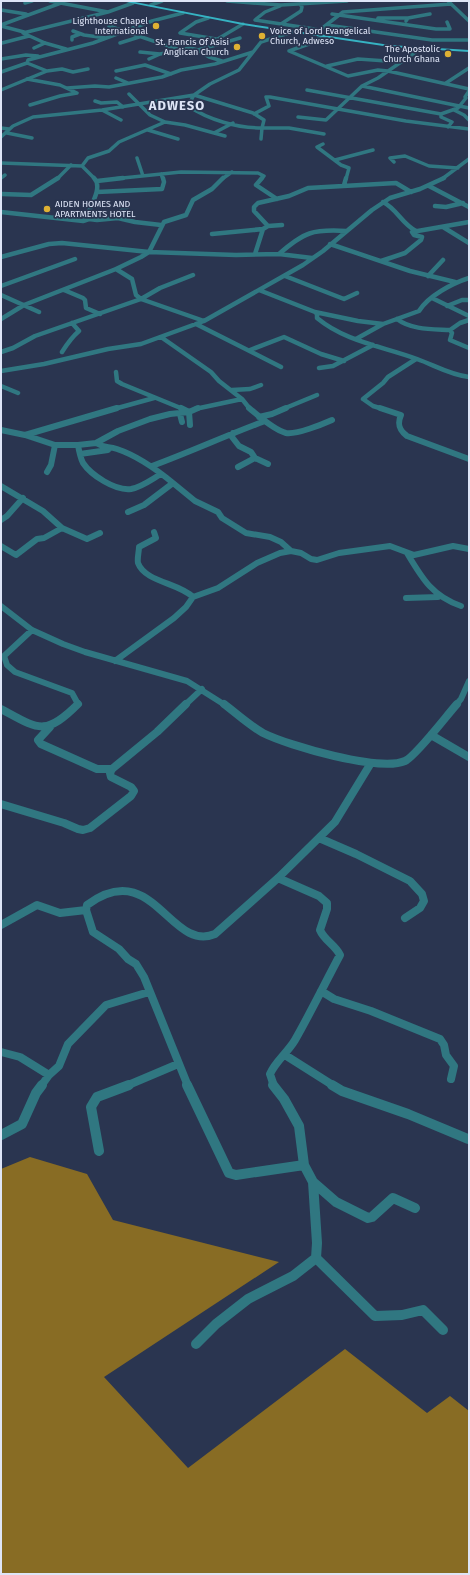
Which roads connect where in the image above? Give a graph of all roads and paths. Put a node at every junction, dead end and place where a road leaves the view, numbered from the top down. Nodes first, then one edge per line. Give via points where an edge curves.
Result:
1 (32, 1) edge
2 (50, 1) edge
3 (66, 1) edge
4 (123, 1) edge
5 (162, 1) edge
6 (347, 1) edge
7 (133, 2) edge
8 (227, 2) edge
9 (329, 2) edge
10 (449, 2) edge
11 (25, 3) dead end
12 (60, 4) junction
13 (300, 4) junction
14 (151, 5) junction
15 (281, 5) junction
16 (165, 9) junction
17 (1, 10) edge
18 (108, 12) junction
19 (183, 13) junction
20 (332, 14) dead end
21 (430, 14) dead end
22 (28, 15) junction
23 (338, 15) junction
24 (208, 18) junction
25 (408, 18) junction
26 (377, 20) junction
27 (469, 21) edge
28 (447, 22) dead end
29 (243, 24) junction
30 (281, 24) junction
31 (403, 24) junction
32 (1, 25) edge
33 (327, 25) junction
34 (409, 25) junction
35 (109, 26) dead end
36 (404, 28) dead end
37 (73, 31) dead end
38 (128, 31) junction
39 (295, 31) junction
40 (319, 31) junction
41 (24, 32) junction
42 (399, 32) dead end
43 (80, 34) junction
44 (395, 35) junction
45 (29, 36) junction
46 (323, 36) junction
47 (139, 37) junction
48 (106, 38) junction
49 (240, 38) dead end
50 (216, 39) junction
51 (419, 39) junction
52 (72, 40) dead end
53 (469, 40) edge
54 (2, 43) dead end
55 (45, 43) junction
56 (120, 43) dead end
57 (223, 43) junction
58 (411, 47) junction
59 (34, 48) dead end
60 (68, 49) junction
61 (420, 49) junction
62 (180, 50) junction
63 (198, 50) junction
64 (469, 51) edge
65 (140, 52) dead end
66 (253, 52) junction
67 (160, 54) junction
68 (43, 56) junction
69 (3, 59) edge
70 (149, 59) dead end
71 (222, 61) junction
72 (401, 62) junction
73 (27, 63) junction
74 (12, 64) junction
75 (82, 66) dead end
76 (325, 66) junction
77 (469, 68) edge
78 (62, 69) junction
79 (88, 69) dead end
80 (47, 71) junction
81 (116, 71) dead end
82 (388, 71) junction
83 (1, 72) edge
84 (171, 74) junction
85 (27, 78) junction
86 (116, 78) dead end
87 (128, 83) junction
88 (446, 83) junction
89 (362, 86) junction
90 (66, 88) junction
91 (1, 90) edge
92 (307, 90) dead end
93 (469, 90) edge
94 (129, 94) dead end
95 (194, 95) junction
96 (348, 97) junction
97 (95, 101) dead end
98 (30, 105) dead end
99 (138, 105) junction
100 (459, 105) junction
101 (395, 106) junction
102 (123, 107) junction
103 (469, 108) edge
104 (338, 109) junction
105 (102, 110) junction
106 (454, 110) junction
107 (254, 114) junction
108 (441, 114) junction
109 (378, 116) junction
110 (298, 117) dead end
111 (120, 120) dead end
112 (469, 120) edge
113 (166, 122) junction
114 (232, 123) junction
115 (448, 127) junction
116 (1, 128) edge
117 (262, 128) junction
118 (469, 129) edge
119 (148, 130) junction
120 (8, 131) junction
121 (214, 133) junction
122 (324, 134) dead end
123 (225, 136) dead end
124 (1, 137) edge
125 (32, 138) dead end
126 (178, 139) dead end
127 (261, 139) dead end
128 (323, 144) dead end
129 (374, 150) dead end
130 (137, 158) dead end
131 (335, 160) junction
132 (469, 160) edge
133 (394, 162) dead end
134 (1, 163) edge
135 (71, 165) junction
136 (463, 165) junction
137 (82, 166) junction
138 (458, 168) junction
139 (469, 169) edge
140 (232, 172) junction
141 (161, 174) junction
142 (5, 175) dead end
143 (143, 176) junction
144 (1, 178) edge
145 (97, 181) junction
146 (344, 185) junction
147 (428, 186) junction
148 (97, 192) junction
149 (411, 192) junction
150 (2, 194) edge
151 (277, 198) junction
152 (469, 198) edge
153 (456, 200) junction
154 (383, 202) junction
155 (127, 203) dead end
156 (463, 203) junction
157 (435, 206) dead end
158 (469, 207) edge
159 (1, 212) edge
160 (118, 218) junction
161 (89, 219) junction
162 (469, 222) edge
163 (282, 224) dead end
164 (161, 225) junction
165 (268, 226) junction
166 (443, 227) junction
167 (263, 229) junction
168 (346, 230) junction
169 (416, 231) junction
170 (212, 234) dead end
171 (469, 243) edge
172 (330, 244) junction
173 (149, 252) junction
174 (255, 254) junction
175 (279, 254) junction
176 (1, 257) edge
177 (312, 258) junction
178 (75, 259) dead end
179 (442, 260) dead end
180 (381, 261) junction
181 (116, 270) junction
182 (193, 275) dead end
183 (285, 276) junction
184 (428, 276) junction
185 (469, 278) edge
186 (455, 282) junction
187 (1, 286) edge
188 (64, 290) junction
189 (259, 290) junction
190 (357, 293) dead end
191 (1, 295) edge
192 (432, 298) junction
193 (141, 299) junction
194 (469, 300) edge
195 (24, 305) junction
196 (448, 306) junction
197 (39, 312) dead end
198 (315, 312) junction
199 (100, 314) junction
200 (469, 316) edge
201 (1, 319) edge
202 (397, 319) junction
203 (469, 320) edge
204 (204, 321) junction
205 (72, 323) junction
206 (196, 324) junction
207 (383, 324) junction
208 (450, 330) junction
209 (161, 337) junction
210 (356, 339) junction
211 (373, 345) junction
212 (469, 348) edge
213 (250, 350) junction
214 (1, 352) edge
215 (62, 352) dead end
216 (416, 358) junction
217 (344, 361) junction
218 (281, 367) dead end
219 (319, 368) dead end
220 (1, 371) edge
221 (116, 372) dead end
222 (469, 377) edge
223 (261, 385) dead end
224 (1, 386) edge
225 (232, 390) junction
226 (18, 393) dead end
227 (317, 395) dead end
228 (154, 398) junction
229 (242, 399) junction
230 (189, 412) junction
231 (180, 414) junction
232 (259, 417) junction
233 (332, 420) dead end
234 (265, 421) junction
235 (182, 422) dead end
236 (190, 425) dead end
237 (1, 430) edge
238 (233, 433) junction
239 (25, 435) junction
240 (96, 443) junction
241 (55, 445) junction
242 (78, 445) junction
243 (111, 450) junction
244 (80, 454) junction
245 (255, 458) junction
246 (469, 459) edge
247 (268, 464) dead end
248 (152, 466) junction
249 (238, 468) dead end
250 (47, 472) dead end
251 (161, 474) junction
252 (173, 482) junction
253 (1, 486) edge
254 (23, 498) junction
255 (128, 512) dead end
256 (1, 520) edge
257 (62, 528) junction
258 (154, 532) dead end
259 (100, 533) dead end
260 (1, 546) edge
261 (469, 549) edge
262 (291, 551) junction
263 (407, 553) junction
264 (193, 597) junction
265 (438, 597) junction
266 (406, 598) dead end
267 (1, 606) edge
268 (461, 606) dead end
269 (32, 630) junction
270 (115, 661) junction
271 (469, 681) edge
272 (202, 689) junction
273 (1, 709) edge
274 (50, 727) junction
275 (431, 736) junction
276 (469, 757) edge
277 (371, 763) junction
278 (112, 769) junction
279 (1, 804) edge
280 (319, 838) junction
281 (278, 878) junction
282 (86, 910) junction
283 (405, 918) dead end
284 (1, 925) edge
285 (321, 991) junction
286 (150, 992) junction
287 (1, 1052) edge
288 (285, 1055) junction
289 (178, 1064) junction
290 (49, 1074) junction
291 (451, 1078) dead end
292 (1, 1135) edge
293 (468, 1139) dead end
294 (99, 1151) dead end
295 (304, 1165) junction
296 (313, 1182) junction
297 (415, 1208) dead end
298 (316, 1258) junction
299 (443, 1330) dead end
300 (196, 1344) dead end

1 - 11 street
2 - 12 street
3 - 12 street
4 - 7 main road
5 - 14 street
6 - 9 street
7 - 14 main road
7 - 16 main road
7 - 18 street
8 - 15 street
9 - 13 street
10 - 23 street via 346,12
10 - 27 street
12 - 18 street
12 - 22 street
13 - 15 street
13 - 30 street via 301,11
14 - 16 main road
15 - 30 street via 255,20
16 - 19 main road
16 - 40 main road
17 - 22 street
18 - 41 street
19 - 24 main road
19 - 38 street via 152,21
20 - 23 street
21 - 25 street
22 - 32 street
23 - 26 street
23 - 33 street
24 - 29 main road
24 - 50 street via 196,22 180,33
25 - 26 street via 381,17
25 - 31 street
26 - 31 street
28 - 34 street via 450,29 447,30
29 - 39 main road
29 - 50 street
30 - 40 street
31 - 34 street
32 - 41 street
33 - 40 street
33 - 44 street
34 - 36 street
35 - 38 street
37 - 43 street
38 - 47 street
38 - 48 street
39 - 46 main road
39 - 66 street via 261,42
40 - 58 main road
41 - 45 street
42 - 44 street
43 - 48 street
43 - 52 street via 72,37
44 - 51 street
45 - 54 street
45 - 55 street
46 - 61 main road
46 - 76 street via 289,51
47 - 56 street
47 - 62 street
48 - 60 street
49 - 57 street
50 - 57 street
51 - 53 street
51 - 58 street
55 - 59 street
55 - 60 street
57 - 63 street
58 - 64 main road
60 - 68 street
61 - 64 main road
61 - 72 street
62 - 63 street
62 - 67 street
63 - 71 street via 208,57
65 - 67 street
66 - 71 street
66 - 95 street via 239,70
67 - 70 street
68 - 69 street via 26,55
68 - 73 street via 28,60
69 - 74 street
71 - 84 street
72 - 76 street via 368,58
72 - 82 street
73 - 74 street
73 - 80 street
74 - 83 street
75 - 78 street
76 - 82 street via 348,76 378,70
77 - 88 street
78 - 79 street via 71,72
78 - 80 street
80 - 85 street
81 - 84 street via 145,65
82 - 88 street
82 - 89 street
84 - 87 street
85 - 90 street
85 - 91 street
86 - 87 street
87 - 90 street via 109,88
88 - 93 street
89 - 96 street
89 - 100 street
90 - 98 street via 77,93
92 - 96 street
93 - 100 street
94 - 99 street
95 - 99 street
95 - 107 street
95 - 114 street via 188,104 192,110
96 - 101 street
96 - 104 street
97 - 102 street via 117,102
99 - 102 street
99 - 113 street
100 - 103 street
100 - 106 street
101 - 108 street
101 - 109 street
102 - 105 street
104 - 107 street via 268,97 266,98 269,106
104 - 109 street
104 - 110 street via 326,120
105 - 111 street
105 - 120 street via 41,116 26,120
106 - 108 street
106 - 112 street
107 - 117 street via 263,118
108 - 115 street via 441,117 452,122
109 - 115 street
113 - 119 street
113 - 121 street
114 - 117 street
114 - 121 street
115 - 118 street
116 - 120 street
117 - 122 street via 296,129
117 - 127 street
119 - 126 street
119 - 137 street via 87,158
120 - 124 street
120 - 125 street
121 - 123 street
128 - 131 street via 317,147
129 - 131 street
130 - 143 street
131 - 146 street via 349,168
132 - 136 street
133 - 138 street via 390,158 405,156 428,166
134 - 135 street
135 - 137 street
135 - 150 street via 54,182 31,195
136 - 138 street
136 - 139 street
137 - 145 street
138 - 147 street
140 - 141 street
140 - 151 street via 263,174 262,180 256,185
140 - 164 street via 212,189 193,200 186,215 165,221
141 - 143 street
141 - 148 street via 164,182 162,189
142 - 144 street
143 - 145 street
145 - 148 street
146 - 149 street via 396,183
146 - 151 street via 308,188
147 - 149 street
147 - 153 street
148 - 161 street via 87,215
149 - 154 street
151 - 165 street via 258,203 254,207 254,211
152 - 153 street
153 - 156 street
154 - 168 street
154 - 169 street via 392,207 410,229
155 - 160 street via 128,206 119,213
156 - 157 street via 446,207
156 - 158 street
159 - 161 street via 69,220
160 - 161 street
160 - 164 street
162 - 166 street
163 - 165 street
164 - 173 street
165 - 167 street
166 - 169 street
166 - 171 street
167 - 170 street
167 - 174 street
168 - 172 street
168 - 175 street via 322,230 304,234
169 - 180 street via 412,234 422,237 421,240 409,251
172 - 177 street
172 - 180 street
173 - 174 street
173 - 176 street via 62,243
173 - 181 street
174 - 175 street
175 - 177 street
177 - 183 street
178 - 187 street
179 - 184 street
180 - 184 street
181 - 188 street
181 - 193 street via 132,279 136,295
182 - 193 street via 160,288
183 - 189 street
183 - 190 street via 344,299
184 - 186 street
185 - 186 street
186 - 192 street
188 - 195 street
188 - 199 street via 83,298 86,308
189 - 198 street
189 - 204 street
191 - 195 street
192 - 196 street
192 - 202 street via 423,304 419,311
193 - 199 street
193 - 204 street
194 - 196 street
195 - 197 street
195 - 201 street
196 - 200 street
198 - 207 street
198 - 210 street via 324,325
199 - 205 street
202 - 207 street
202 - 208 street via 400,323 409,325
203 - 208 street
204 - 206 street
205 - 214 street
205 - 215 street via 79,331
206 - 209 street
206 - 213 street
207 - 210 street
208 - 212 street via 450,340
209 - 220 street via 141,344
209 - 225 street
210 - 211 street
211 - 216 street
211 - 217 street
213 - 217 street via 284,337 321,354
213 - 218 street
216 - 222 street via 448,372
216 - 246 street via 388,377 363,399 373,406 401,415 398,422 400,429 407,436
217 - 219 street
221 - 228 street via 118,381 122,384
223 - 225 street via 250,389
224 - 226 street
225 - 229 street
227 - 232 street
228 - 230 street
228 - 239 street
229 - 230 street
229 - 232 street
230 - 231 street
230 - 236 street
231 - 235 street
231 - 240 street via 170,414 144,422 118,431
232 - 234 street
233 - 234 street via 290,433
234 - 238 street
237 - 239 street
238 - 245 street via 232,437 239,446 251,452
238 - 248 street
239 - 241 street
240 - 242 street
240 - 243 street
241 - 242 street
241 - 250 street
242 - 244 street
243 - 244 street
243 - 248 street via 116,449
244 - 251 street via 88,470 127,489 135,488
245 - 247 street
245 - 249 street
248 - 251 street
251 - 252 street
252 - 255 street via 144,505
252 - 262 street via 195,500 218,512 222,518 246,533 270,537
253 - 254 street
254 - 256 street
254 - 257 street
257 - 259 street via 87,539
257 - 260 street via 37,539 16,554
258 - 264 street via 156,538 139,547 138,563 154,578 187,591
261 - 263 street via 453,546 418,554
262 - 263 street via 317,560 339,553 390,546
262 - 264 street via 257,563 218,588
263 - 265 street
264 - 270 street via 174,618
265 - 266 street
265 - 268 street
267 - 269 street
269 - 270 street via 70,647
269 - 274 street via 4,656 9,668 15,672 72,693 78,704
270 - 272 street via 164,673
271 - 275 street via 461,699
272 - 277 street via 262,732 289,744
272 - 278 street via 157,732
273 - 274 street via 37,727
274 - 278 street via 41,734 38,740 41,744 97,769
275 - 276 street
275 - 277 street via 401,763
277 - 280 street via 335,822
278 - 279 street via 111,777 134,791 90,828 83,830
280 - 281 street
280 - 283 street via 410,881 422,894 424,901 420,908
281 - 282 street via 215,934 208,937 197,937 188,932 140,894 127,890 118,890 95,900 87,905
281 - 285 street via 319,896 327,903 320,930 322,937 340,955
282 - 284 street via 60,913 37,905
282 - 286 street via 93,932 136,964
285 - 288 street
285 - 291 street via 334,999 440,1039 446,1055 454,1066
286 - 289 street
286 - 290 street via 106,1006 68,1044 59,1066
287 - 290 street via 20,1057
288 - 293 street via 342,1091 408,1114
288 - 295 street via 270,1074 272,1083 299,1126
289 - 294 street via 98,1097 91,1107
289 - 295 street via 203,1122 229,1172 236,1175
290 - 292 street via 36,1093 22,1124
295 - 296 street
296 - 297 street via 336,1202 368,1218 372,1218 393,1198
296 - 298 street
298 - 299 street via 375,1316 402,1315 423,1310
298 - 300 street via 293,1276 248,1299 216,1324

